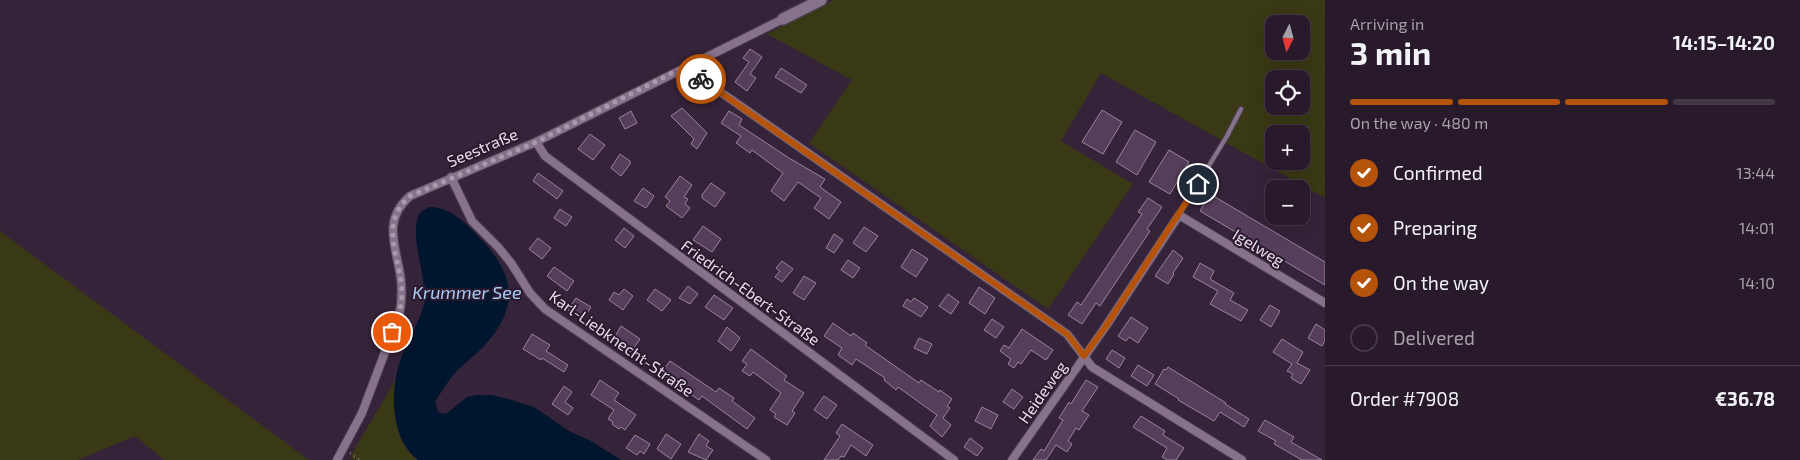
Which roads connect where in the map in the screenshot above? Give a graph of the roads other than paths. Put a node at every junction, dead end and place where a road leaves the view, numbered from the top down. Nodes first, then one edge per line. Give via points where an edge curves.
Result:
1 (821, 0) edge
2 (783, 19) joint
3 (690, 64) junction
4 (1242, 109) dead end
5 (536, 142) junction
6 (451, 177) junction
7 (1179, 215) junction
8 (1325, 303) edge
9 (1084, 356) junction
10 (337, 460) edge
11 (766, 460) edge
12 (954, 460) edge
13 (1012, 460) edge
14 (1242, 460) edge

1 - 2 street, Seestraße
2 - 3 street, Seestraße
3 - 5 street, Seestraße
3 - 9 street via 699,77 1067,334
4 - 7 lane
5 - 6 street, Seestraße
5 - 12 street, Friedrich-Ebert-Straße via 545,156
6 - 10 street, Seestraße via 410,196 395,215 392,238 402,304 362,413
6 - 11 street, Karl-Liebknecht-Straße via 472,221 499,248 530,294 545,309
7 - 8 street, Igelweg
7 - 9 street, Heideweg
9 - 13 street, Heideweg
9 - 14 street via 1092,366

